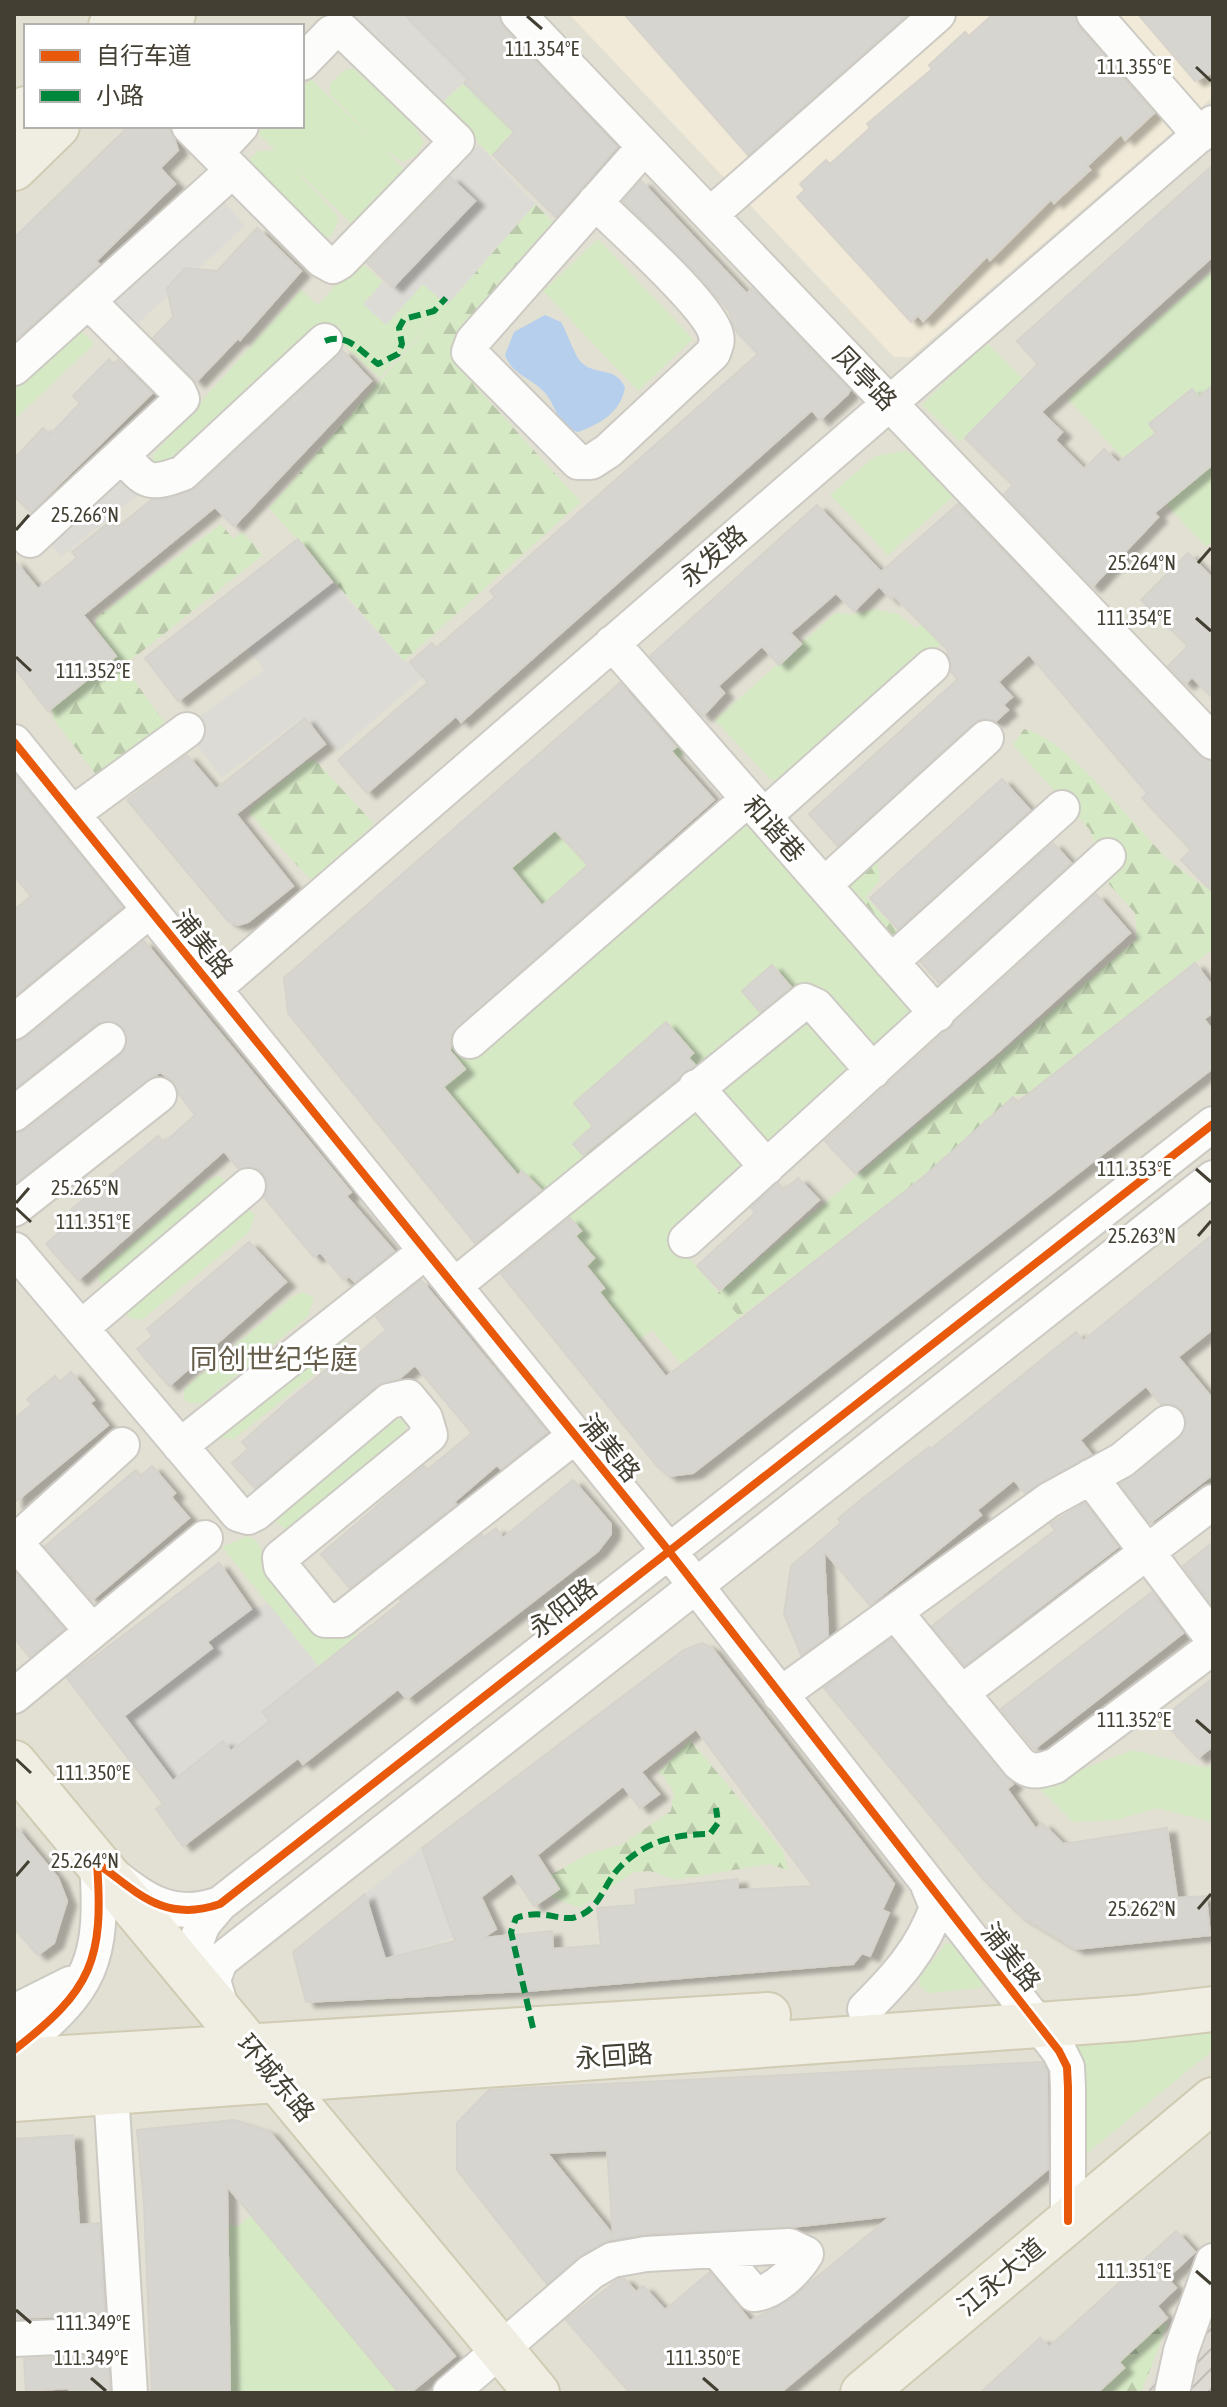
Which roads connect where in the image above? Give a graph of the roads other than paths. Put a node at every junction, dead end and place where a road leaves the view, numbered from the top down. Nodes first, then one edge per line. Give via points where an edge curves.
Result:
1 (518, 14) edge
2 (938, 14) edge
3 (1094, 14) edge
4 (344, 22) edge
5 (304, 61) edge
6 (55, 128) edge
7 (191, 128) edge
8 (240, 128) edge
9 (1206, 129) edge
10 (644, 146) junction
11 (224, 162) junction
12 (14, 168) edge
13 (595, 202) junction
14 (710, 215) junction
15 (88, 301) junction
16 (325, 341) dead end
17 (14, 368) edge
18 (889, 403) junction
19 (124, 456) junction
20 (30, 540) dead end
21 (612, 643) junction
22 (932, 666) dead end
23 (187, 730) dead end
24 (986, 738) dead end
25 (14, 742) edge
26 (1213, 742) edge
27 (756, 808) junction
28 (1062, 808) dead end
29 (72, 814) junction
30 (1108, 856) dead end
31 (824, 885) junction
32 (150, 910) junction
33 (891, 962) junction
34 (214, 989) junction
35 (937, 1014) junction
36 (14, 1022) edge
37 (108, 1040) dead end
38 (470, 1041) dead end
39 (873, 1071) junction
40 (696, 1087) junction
41 (159, 1095) dead end
42 (14, 1114) edge
43 (1213, 1124) edge
44 (767, 1167) junction
45 (1213, 1178) edge
46 (248, 1186) dead end
47 (14, 1209) edge
48 (686, 1240) dead end
49 (15, 1250) edge
50 (426, 1251) junction
51 (454, 1286) junction
52 (81, 1328) junction
53 (1167, 1423) dead end
54 (575, 1436) junction
55 (122, 1445) dead end
56 (180, 1446) junction
57 (1090, 1477) junction
58 (1213, 1502) edge
59 (256, 1513) junction
60 (205, 1538) dead end
61 (668, 1550) junction
62 (286, 1551) junction
63 (1147, 1552) junction
64 (697, 1587) junction
65 (895, 1612) junction
66 (92, 1631) junction
67 (1213, 1639) edge
68 (1213, 1647) edge
69 (961, 1693) junction
70 (780, 1695) junction
71 (14, 1696) edge
72 (14, 1763) edge
73 (97, 1863) junction
74 (926, 1881) junction
75 (220, 1904) junction
76 (154, 1931) junction
77 (245, 1941) junction
78 (194, 1947) junction
79 (97, 1949) junction
80 (1213, 1984) edge
81 (865, 2009) junction
82 (1213, 2009) edge
83 (14, 2012) edge
84 (1029, 2012) junction
85 (226, 2018) junction
86 (14, 2050) edge
87 (14, 2061) edge
88 (279, 2080) junction
89 (111, 2092) junction
90 (14, 2099) edge
91 (1213, 2100) edge
92 (1068, 2221) junction
93 (717, 2250) dead end
94 (1213, 2261) edge
95 (1206, 2300) edge
96 (126, 2334) junction
97 (14, 2339) edge
98 (501, 2350) junction
99 (130, 2393) edge
100 (450, 2393) edge
101 (537, 2393) edge
102 (863, 2393) edge
103 (1172, 2393) edge

1 - 10 street, 凤亭路
2 - 14 street
3 - 9 street
4 - 5 street
4 - 11 street via 457,141 333,266
6 - 12 main road
7 - 11 street
8 - 11 street
9 - 18 street, 永发路
10 - 13 street
10 - 14 street, 凤亭路
11 - 15 street
13 - 13 street via 473,341 469,352 578,462 591,462 608,451 717,344 699,307
14 - 18 street, 凤亭路
15 - 17 street
15 - 19 street via 182,399
16 - 19 street via 183,473 148,481
18 - 21 street, 永发路
18 - 26 street, 凤亭路
19 - 20 street
21 - 27 street, 和谐巷
21 - 34 street, 永发路
22 - 27 street
23 - 29 street
24 - 31 street
25 - 29 street, 浦美路
27 - 31 street, 和谐巷
27 - 38 street
28 - 33 street
29 - 32 street, 浦美路
30 - 35 street
31 - 33 street, 和谐巷
32 - 34 street, 浦美路
32 - 36 street
33 - 35 street, 和谐巷
34 - 50 street, 浦美路
35 - 39 street
37 - 42 street
39 - 40 street via 816,1006 805,1001
39 - 44 street
40 - 44 street
40 - 51 street
41 - 47 street
43 - 61 street, 永阳路
44 - 48 street
45 - 64 street
46 - 52 street
49 - 52 street
50 - 51 street, 浦美路
50 - 56 street
51 - 54 street, 浦美路
52 - 56 street
53 - 57 street via 1122,1460
54 - 61 street, 浦美路
54 - 62 street via 341,1620 318,1615 281,1566
55 - 66 street via 15,1542
56 - 59 street via 238,1514
57 - 63 street
57 - 65 street via 1049,1500
58 - 63 street
59 - 62 street
59 - 62 street via 389,1401 408,1397 422,1414 430,1435
60 - 66 street
61 - 64 street, 浦美路
61 - 75 street, 永阳路
63 - 67 street
63 - 69 street
64 - 70 street, 浦美路
64 - 77 street
65 - 69 street
65 - 70 street
66 - 71 street
68 - 69 street via 1055,1766 1038,1772 1019,1763
70 - 74 street, 浦美路
72 - 73 main road, 环城东路
73 - 75 street, 永阳路 via 157,1905 194,1913
73 - 76 main road, 环城东路
73 - 79 street
74 - 81 street via 937,1907 932,1923 900,1975
74 - 84 street, 浦美路
75 - 78 street via 203,1924
76 - 78 street
76 - 85 main road, 环城东路
77 - 78 street via 204,1950
77 - 85 street via 220,1961 213,1980
78 - 85 street via 190,1958
79 - 83 street via 67,1988
79 - 86 street via 77,1992
80 - 84 main road, 永回路
81 - 84 main road, 永回路
81 - 85 main road, 永回路
82 - 84 main road, 永回路
84 - 88 main road, 永回路
84 - 92 street, 浦美路 via 1067,2067
85 - 87 main road, 永回路
85 - 88 main road, 环城东路
88 - 89 main road, 永回路
88 - 98 main road, 环城东路
89 - 90 main road, 永回路
89 - 96 street
91 - 92 main road, 江永大道
92 - 102 main road, 江永大道
93 - 98 street via 612,2260
94 - 95 street
95 - 103 street via 1181,2351
96 - 97 street
96 - 99 street
98 - 100 street
98 - 101 main road, 环城东路

